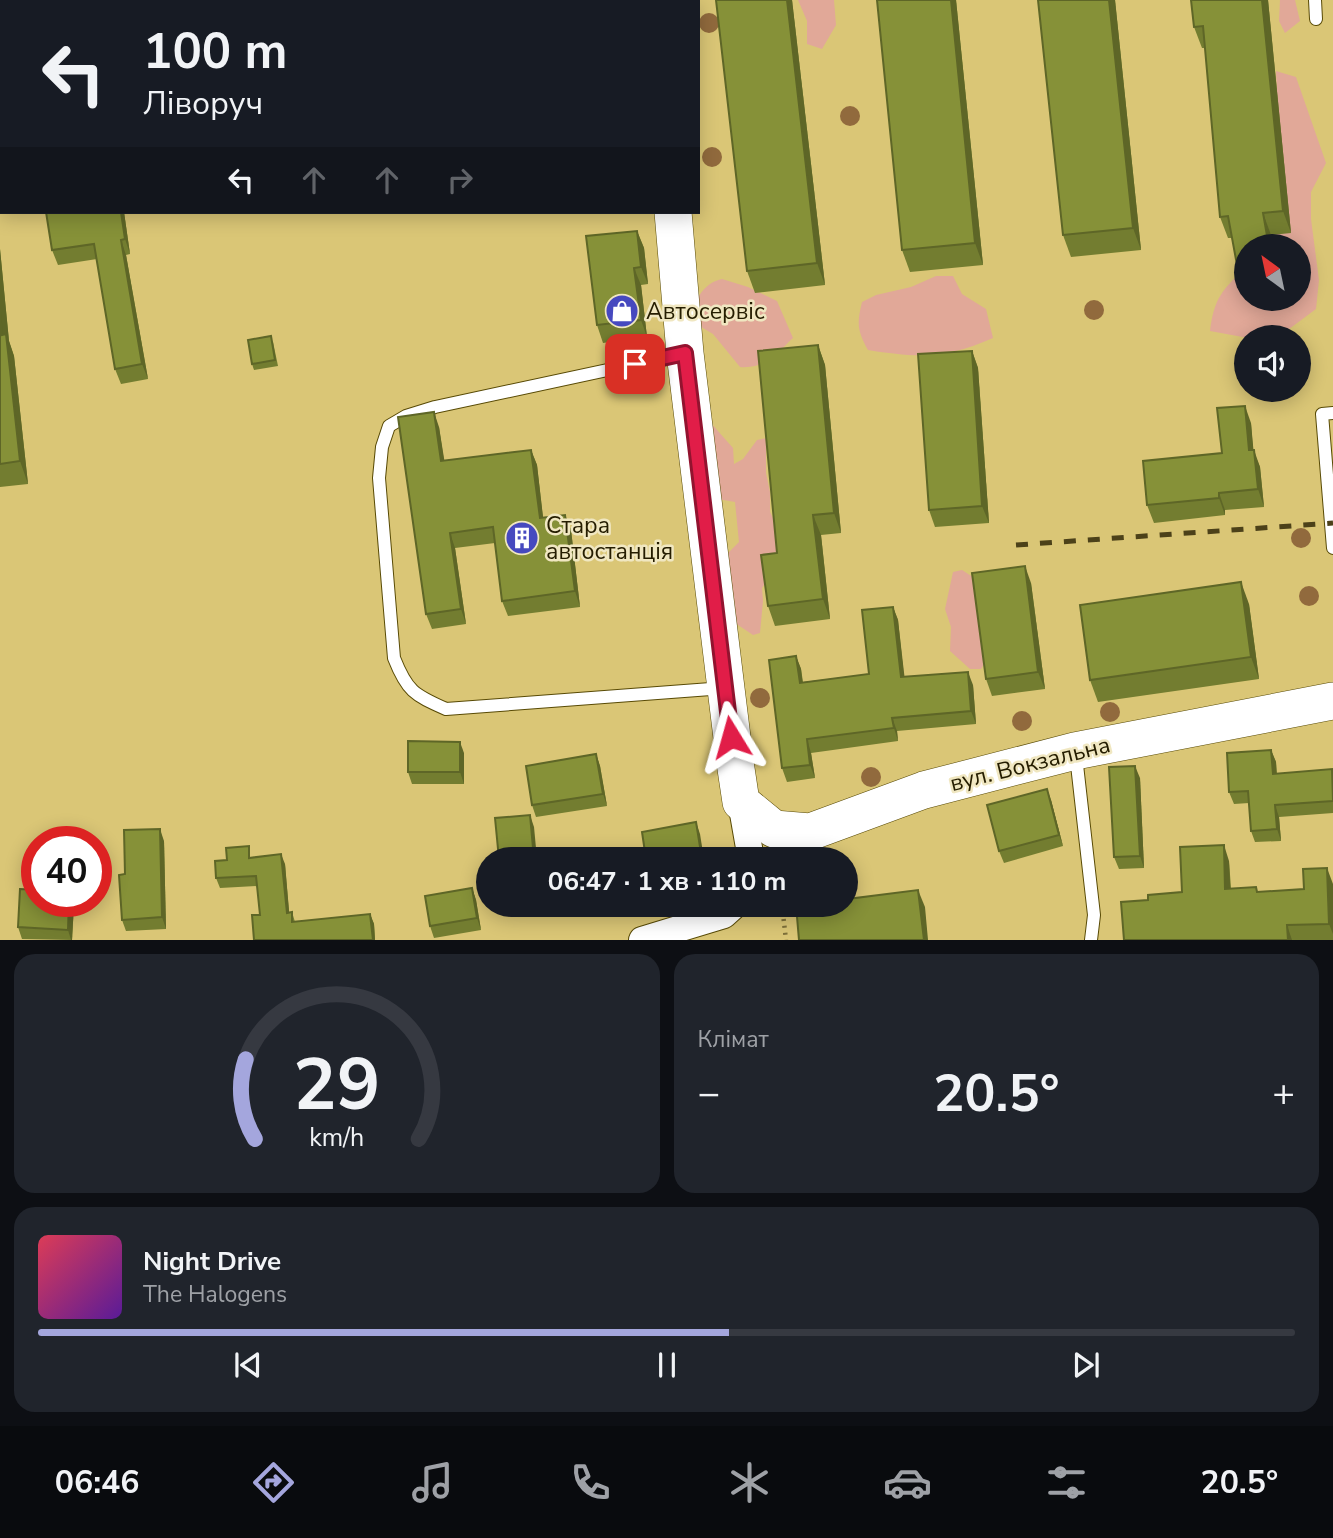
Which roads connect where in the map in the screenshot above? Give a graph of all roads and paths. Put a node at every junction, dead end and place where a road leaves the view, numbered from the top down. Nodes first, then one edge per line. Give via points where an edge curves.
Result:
1 (1315, 0) edge
2 (1316, 19) dead end
3 (673, 214) edge
4 (685, 353) junction
5 (1333, 413) edge
6 (1333, 548) edge
7 (724, 688) junction
8 (1333, 701) edge
9 (1075, 751) junction
10 (741, 802) junction
11 (749, 847) edge
12 (717, 917) edge
13 (783, 917) edge
14 (642, 940) edge
15 (786, 940) edge
16 (1091, 940) edge

1 - 2 lane
3 - 4 street
4 - 7 street
4 - 7 lane via 435,407 389,426 379,478 394,658 402,679 418,697 446,709
5 - 6 lane via 1322,414
7 - 10 street
8 - 9 street, вул. Вокзальна
9 - 10 street, вул. Вокзальна via 924,790 810,832 774,829
9 - 16 lane via 1094,915
10 - 11 street
12 - 14 street
13 - 15 path

